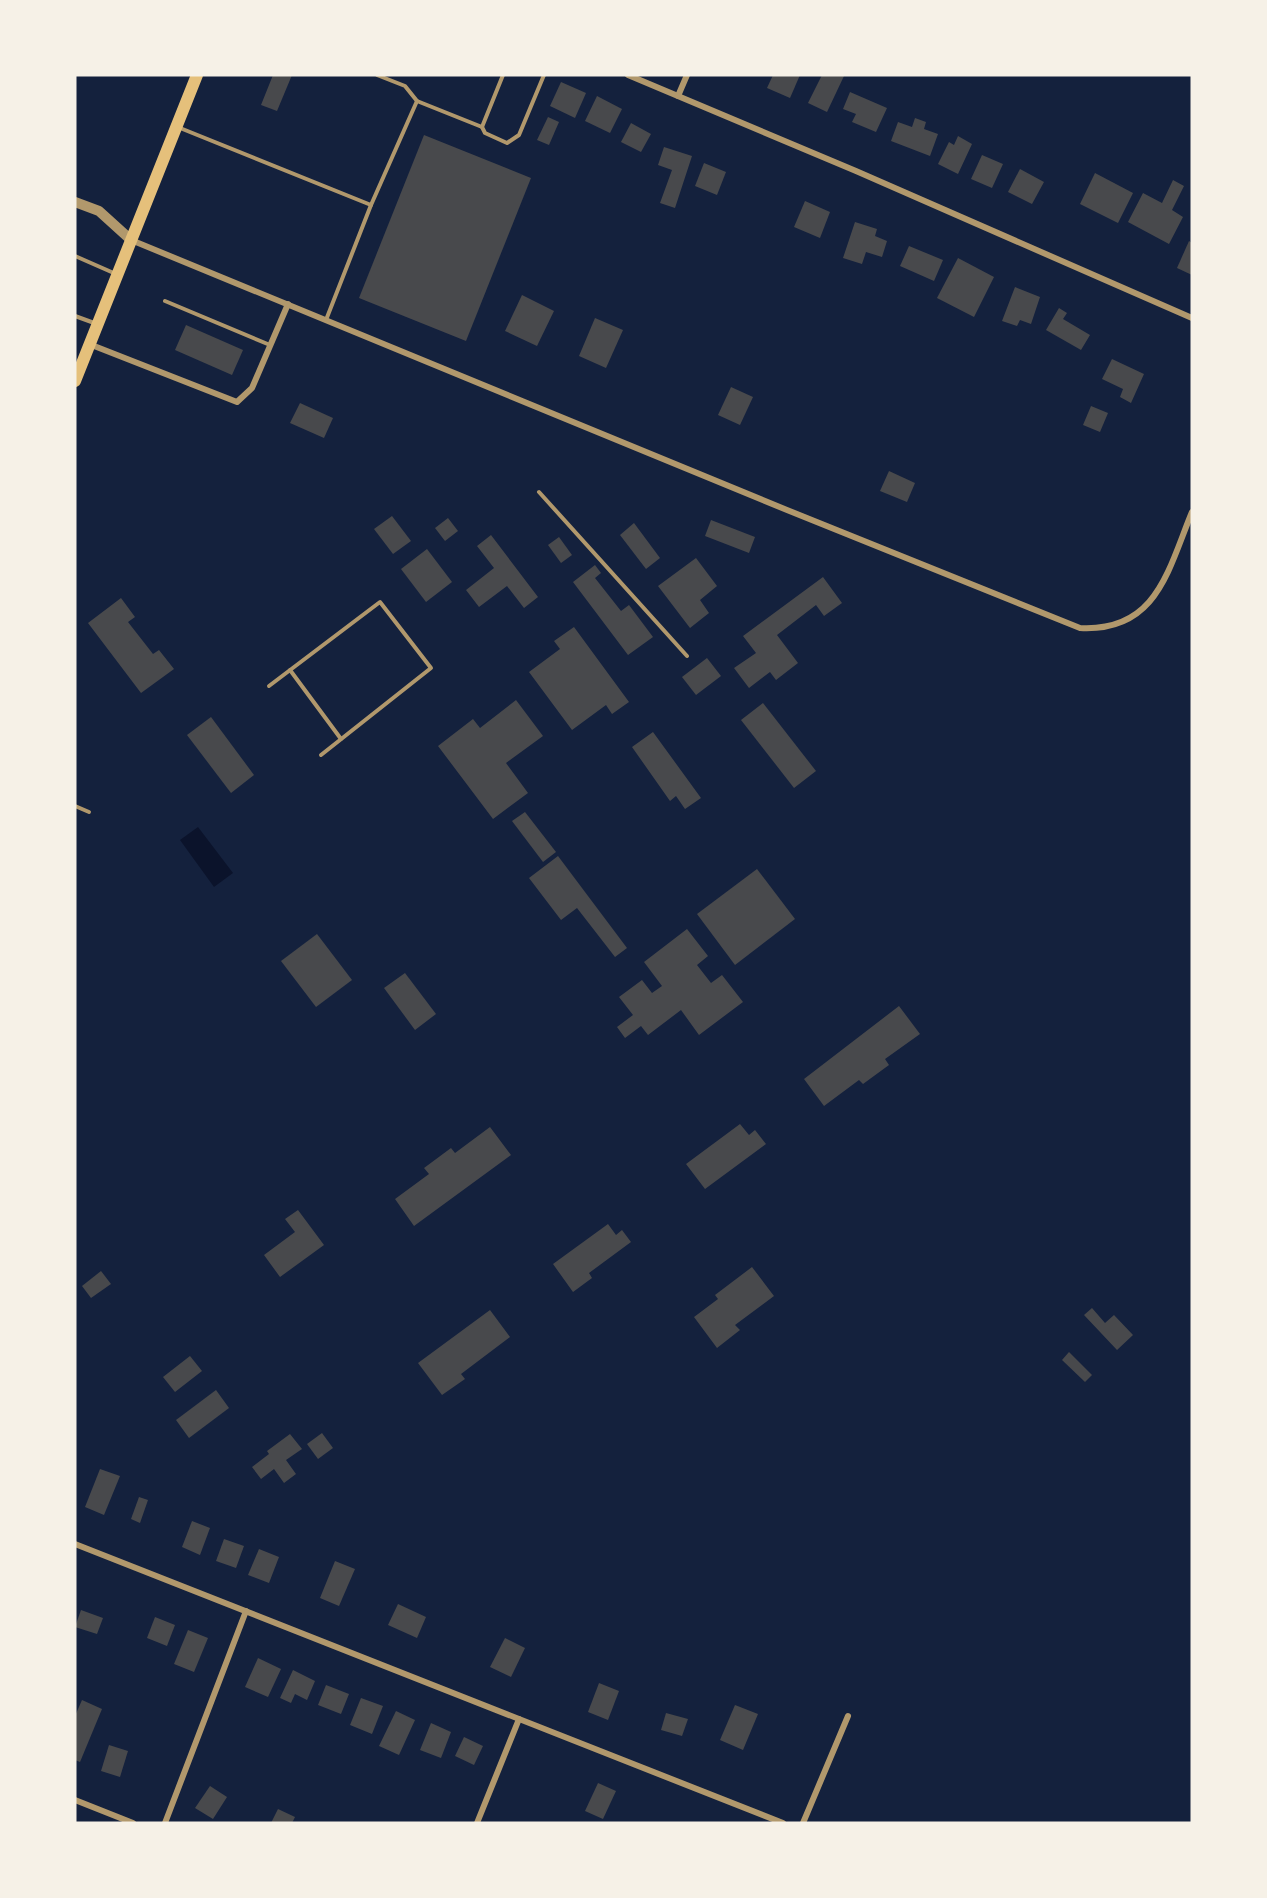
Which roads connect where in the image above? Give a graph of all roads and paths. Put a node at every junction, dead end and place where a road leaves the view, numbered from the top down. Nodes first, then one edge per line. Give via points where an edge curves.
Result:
1 (197, 75) edge
2 (377, 75) edge
3 (503, 75) edge
4 (544, 75) edge
5 (628, 75) edge
6 (687, 75) edge
7 (678, 96) junction
8 (417, 101) junction
9 (176, 126) junction
10 (483, 127) junction
11 (75, 203) edge
12 (371, 205) junction
13 (131, 240) junction
14 (75, 256) edge
15 (117, 274) junction
16 (165, 301) dead end
17 (288, 304) junction
18 (75, 316) edge
19 (1192, 318) edge
20 (326, 320) junction
21 (97, 324) junction
22 (89, 344) junction
23 (270, 345) junction
24 (76, 374) edge
25 (539, 492) dead end
26 (1192, 512) edge
27 (687, 656) dead end
28 (290, 670) junction
29 (269, 686) dead end
30 (342, 739) junction
31 (321, 755) dead end
32 (75, 806) edge
33 (89, 812) dead end
34 (75, 1544) edge
35 (246, 1611) junction
36 (849, 1716) dead end
37 (519, 1719) junction
38 (75, 1800) edge
39 (133, 1823) edge
40 (165, 1823) edge
41 (477, 1823) edge
42 (783, 1823) edge
43 (803, 1823) edge

1 - 9 main road
2 - 8 lane via 405,86
3 - 10 lane
4 - 10 lane via 514,140 507,143 485,133
5 - 7 street
6 - 7 street
7 - 19 street
8 - 10 lane
8 - 12 lane
9 - 12 lane
9 - 13 main road
11 - 13 street via 99,212
12 - 20 lane
13 - 15 main road
13 - 17 street
14 - 15 lane
15 - 21 main road
16 - 23 lane
17 - 20 street
17 - 23 street
18 - 21 lane
20 - 26 street via 1080,628 1096,629 1124,622 1152,602
21 - 22 main road
22 - 23 street via 237,402 252,388
22 - 24 main road
25 - 27 lane
28 - 29 lane
28 - 30 lane
28 - 30 lane via 380,602 431,668
30 - 31 lane
32 - 33 lane
34 - 35 street
35 - 37 street
35 - 40 street
36 - 43 street
37 - 41 street
37 - 42 street
38 - 39 street

